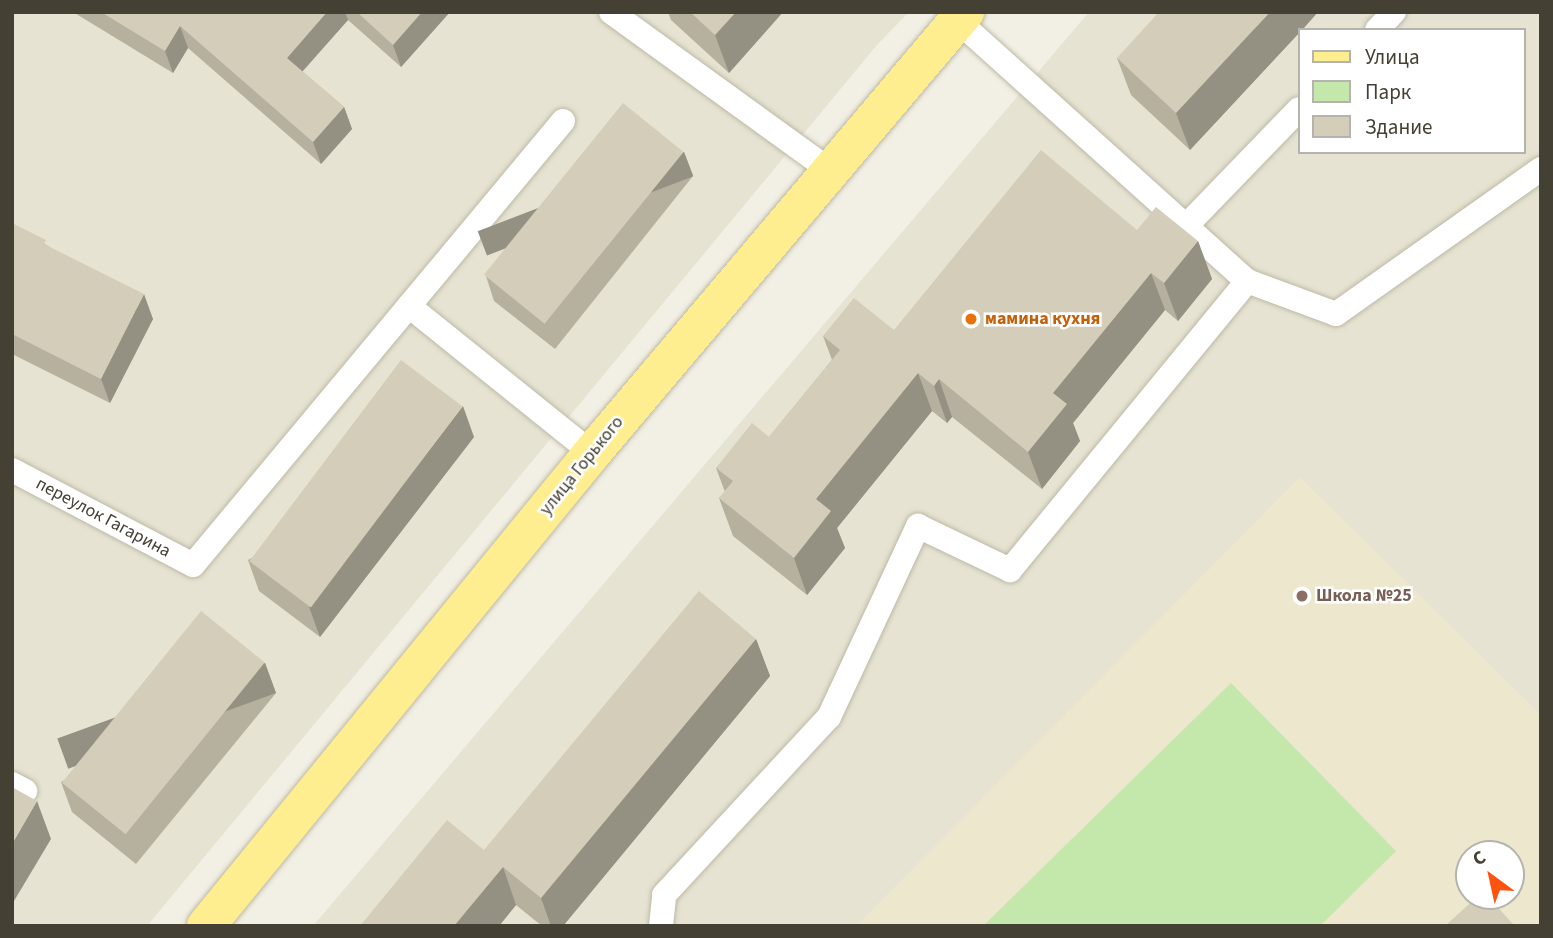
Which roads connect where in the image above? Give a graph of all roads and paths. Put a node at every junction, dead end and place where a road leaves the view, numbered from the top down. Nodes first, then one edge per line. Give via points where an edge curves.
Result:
1 (1394, 12) edge
2 (624, 16) edge
3 (961, 16) edge
4 (1379, 28) edge
5 (1298, 110) edge
6 (563, 121) dead end
7 (1541, 169) edge
8 (829, 170) junction
9 (1187, 225) junction
10 (1247, 281) junction
11 (409, 306) junction
12 (592, 453) junction
13 (12, 470) edge
14 (206, 926) edge
15 (661, 926) edge

1 - 4 lane
2 - 8 lane
3 - 8 main road, улица Горького
3 - 9 lane
5 - 9 lane
6 - 11 lane
7 - 10 lane via 1336,314
8 - 12 main road, улица Горького
9 - 10 lane
10 - 15 lane via 1010,570 918,526 829,717 664,895
11 - 12 lane
11 - 13 lane, переулок Гагарина via 193,565
12 - 14 main road, улица Горького

